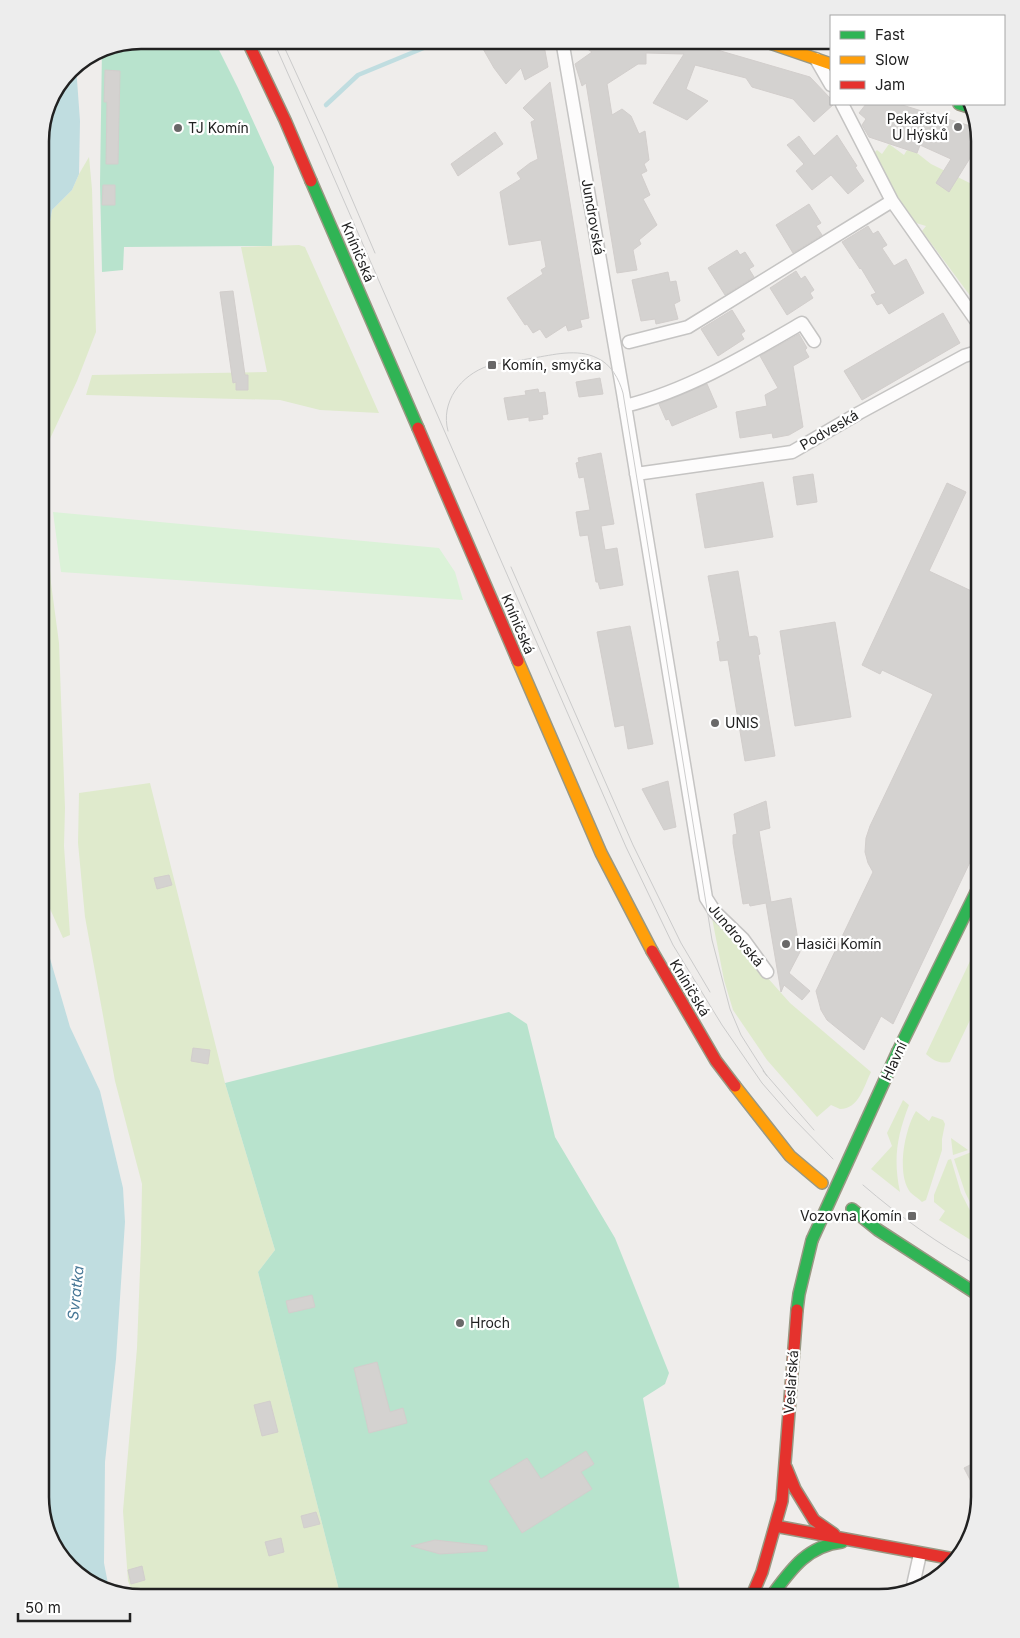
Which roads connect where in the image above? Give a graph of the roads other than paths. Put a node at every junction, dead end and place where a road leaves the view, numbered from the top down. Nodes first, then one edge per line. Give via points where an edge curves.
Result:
1 (251, 49) edge
2 (564, 49) edge
3 (788, 49) edge
4 (816, 59) junction
5 (830, 64) edge
6 (830, 83) edge
7 (843, 105) edge
8 (892, 202) junction
9 (971, 313) edge
10 (814, 341) dead end
11 (629, 342) dead end
12 (971, 354) edge
13 (624, 400) junction
14 (636, 474) junction
15 (971, 902) edge
16 (767, 972) dead end
17 (822, 1183) dead end
18 (852, 1209) dead end
19 (812, 1240) joint
20 (971, 1290) edge
21 (785, 1464) junction
22 (775, 1526) junction
23 (839, 1538) junction
24 (859, 1542) junction
25 (920, 1554) junction
26 (948, 1558) edge
27 (914, 1582) edge
28 (755, 1589) edge
29 (777, 1589) edge

1 - 17 main road, Kníničská via 289,129 601,854 656,960 716,1061 790,1156
2 - 13 street, Jundrovská
3 - 4 main road
4 - 5 main road
4 - 6 street
7 - 8 street
8 - 9 street
8 - 11 street via 688,327
10 - 13 street via 802,323 729,364 643,402
12 - 14 street, Podveská via 792,452
13 - 14 street, Jundrovská
14 - 16 street, Jundrovská via 706,898
15 - 19 main road, Hlavní, bridge via 905,1036
18 - 20 main road via 878,1230
19 - 21 main road, Veslařská via 799,1294
21 - 22 main road, Veslařská via 782,1501
21 - 23 main road via 795,1489 814,1520
22 - 23 main road
22 - 28 main road, Veslařská
23 - 24 main road
24 - 25 main road
24 - 29 main road via 828,1543 811,1551
25 - 26 main road
25 - 27 street

